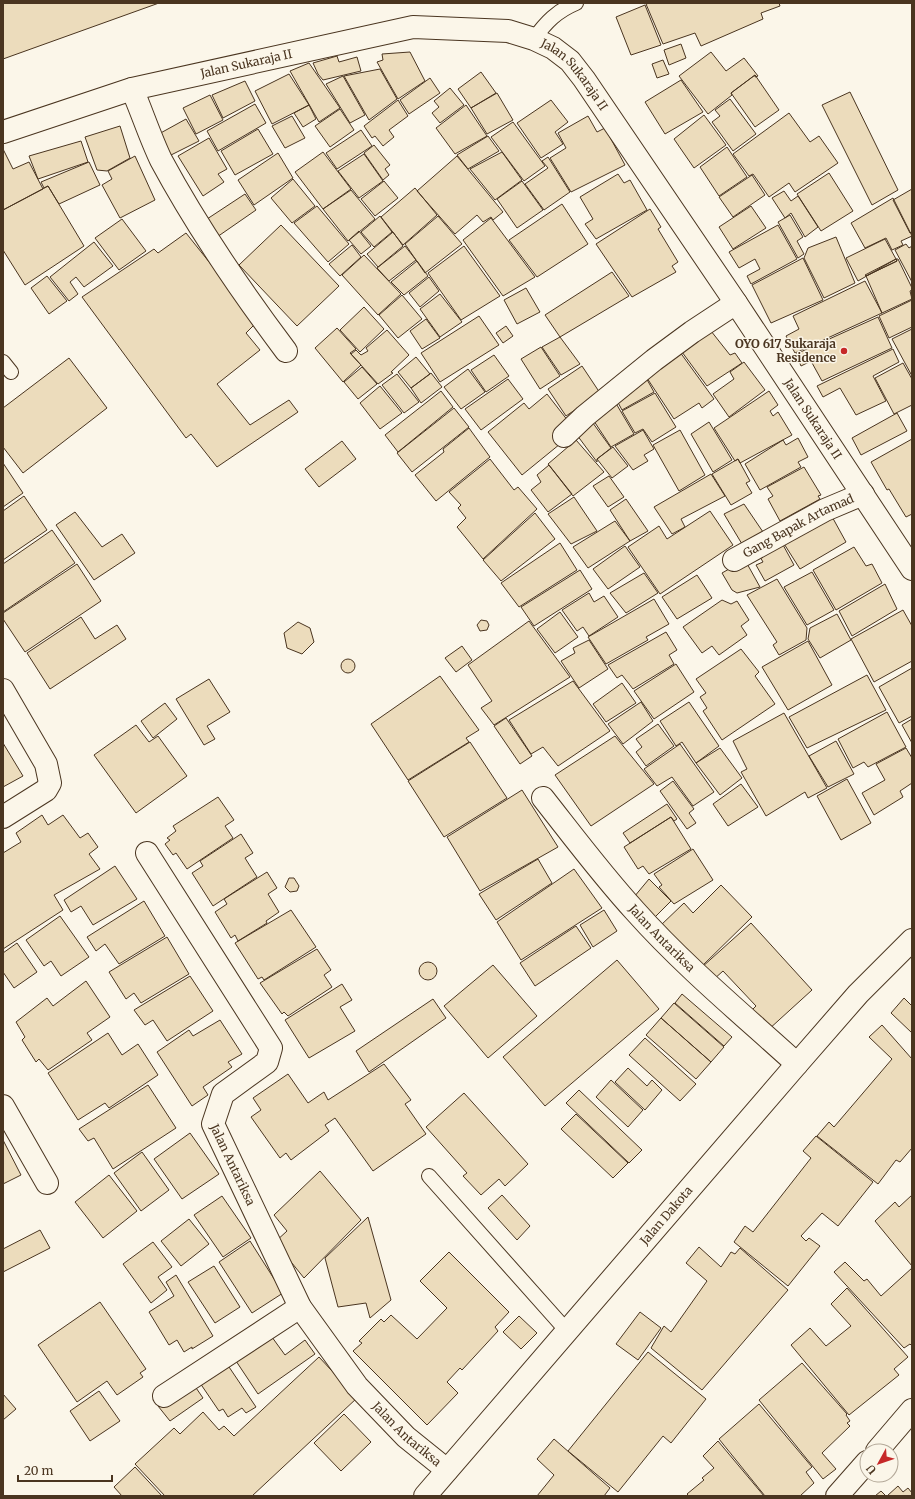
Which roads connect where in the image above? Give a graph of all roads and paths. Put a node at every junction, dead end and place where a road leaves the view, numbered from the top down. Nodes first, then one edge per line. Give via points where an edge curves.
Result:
1 (576, 3) edge
2 (534, 39) junction
3 (132, 89) junction
4 (3, 132) edge
5 (736, 304) junction
6 (286, 352) dead end
7 (564, 436) dead end
8 (863, 494) junction
9 (734, 560) dead end
10 (912, 569) edge
11 (3, 690) edge
12 (544, 798) dead end
13 (3, 817) edge
14 (147, 853) dead end
15 (912, 940) edge
16 (796, 1064) junction
17 (3, 1106) edge
18 (429, 1176) dead end
19 (47, 1184) dead end
20 (300, 1307) junction
21 (567, 1331) junction
22 (164, 1396) dead end
23 (912, 1410) edge
24 (884, 1443) edge
25 (447, 1470) junction
26 (859, 1471) edge
27 (425, 1496) edge
28 (837, 1496) edge

1 - 2 lane via 547,21
2 - 3 street, Jalan Sukaraja II via 508,31 413,27
2 - 5 street, Jalan Sukaraja II via 553,48 570,62 584,79
3 - 4 street, Jalan Sukaraja II
3 - 6 street via 160,158 185,201
5 - 7 street via 654,360
5 - 8 street, Jalan Sukaraja II
8 - 9 street, Gang Bapak Artamad via 825,510
8 - 10 street, Jalan Sukaraja II
11 - 13 street via 46,764 50,782 46,790
12 - 16 street, Jalan Antariksa via 604,876 636,912 672,949
14 - 20 street, Jalan Antariksa via 271,1048 267,1062 223,1094 213,1124
15 - 16 street, Jalan Dakota via 858,994
16 - 21 street, Jalan Dakota
17 - 19 street
18 - 21 lane
20 - 22 street
20 - 25 street, Jalan Antariksa via 357,1386 406,1437
21 - 25 street, Jalan Dakota
23 - 24 street
25 - 27 street, Jalan Dakota
26 - 28 street

